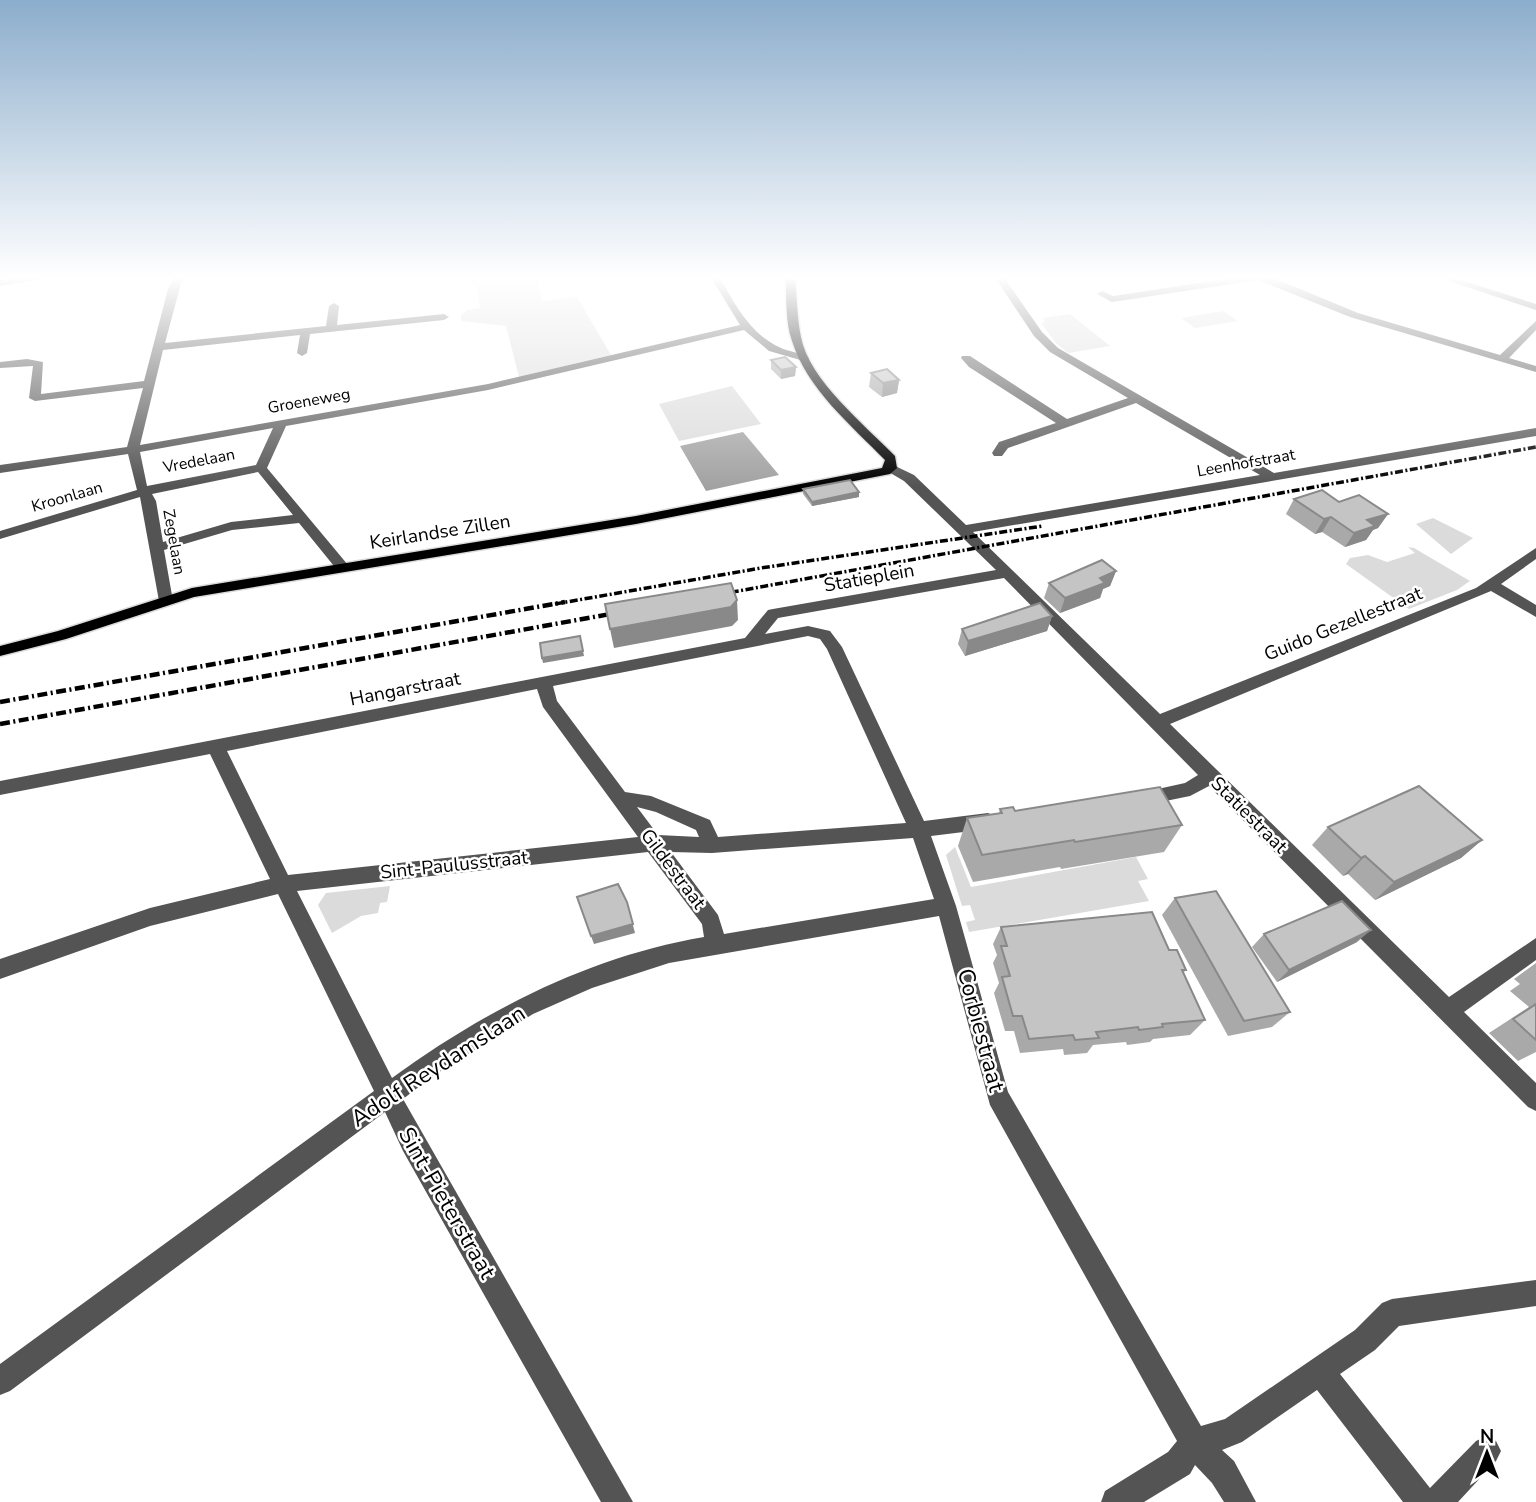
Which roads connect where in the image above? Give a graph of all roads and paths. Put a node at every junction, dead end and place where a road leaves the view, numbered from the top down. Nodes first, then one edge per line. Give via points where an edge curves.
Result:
1 (166, 346) edge
2 (303, 346) edge
3 (664, 346) edge
4 (768, 346) edge
5 (800, 346) edge
6 (1049, 346) edge
7 (1465, 346) edge
8 (1515, 346) edge
9 (158, 347) joint
10 (302, 353) dead end
11 (801, 354) junction
12 (1504, 357) junction
13 (966, 358) dead end
14 (0, 365) edge
15 (1536, 369) edge
16 (148, 384) junction
17 (1136, 399) junction
18 (1065, 423) junction
19 (281, 424) junction
20 (1536, 432) edge
21 (133, 449) junction
22 (998, 453) dead end
23 (261, 468) junction
24 (891, 468) junction
25 (0, 469) edge
26 (1270, 476) junction
27 (144, 492) junction
28 (299, 514) junction
29 (962, 530) junction
30 (0, 535) edge
31 (157, 545) junction
32 (1536, 552) edge
33 (343, 568) junction
34 (1007, 573) junction
35 (1493, 585) junction
36 (166, 601) junction
37 (810, 608) junction
38 (1536, 612) edge
39 (819, 632) junction
40 (750, 642) junction
41 (0, 651) edge
42 (544, 683) junction
43 (1157, 722) junction
44 (218, 746) junction
45 (1210, 776) junction
46 (0, 788) edge
47 (619, 799) junction
48 (1116, 803) edge
49 (1009, 818) edge
50 (920, 831) junction
51 (654, 843) junction
52 (712, 845) junction
53 (284, 884) junction
54 (946, 906) junction
55 (716, 943) junction
56 (1536, 947) edge
57 (0, 969) edge
58 (1447, 1012) junction
59 (389, 1095) junction
60 (1536, 1099) edge
61 (1536, 1293) edge
62 (1321, 1371) junction
63 (0, 1381) edge
64 (1194, 1443) junction
65 (1486, 1451) dead end
66 (618, 1502) edge
67 (1116, 1502) edge
68 (1241, 1502) edge
69 (1422, 1502) edge
70 (1437, 1502) edge

1 - 9 street
2 - 10 street
3 - 19 street, Groeneweg via 488,387
4 - 11 street via 785,356
5 - 11 main road
6 - 17 street
7 - 12 street
8 - 12 street
9 - 16 street
11 - 24 main road via 828,394 891,459
12 - 15 street
13 - 18 street
14 - 16 street via 39,365 34,402
16 - 21 street
17 - 18 street
17 - 26 street
18 - 22 street via 1003,445
19 - 21 street, Groeneweg
19 - 23 street, Vredelaan
20 - 26 street, Leenhofstraat
21 - 25 street, Groeneweg
21 - 27 street, Zegelaan
23 - 27 street, Vredelaan
23 - 28 street, Vredelaan
24 - 29 street, Statiestraat via 909,478
24 - 33 main road, Keirlandse Zillen via 656,516
26 - 29 street, Leenhofstraat
27 - 30 street, Kroonlaan
27 - 31 street, Zegelaan
28 - 31 street
28 - 33 street, Vredelaan
29 - 34 street, Statiestraat
31 - 36 street, Zegelaan
32 - 35 street, Guido Gezellestraat
33 - 36 main road, Keirlandse Zillen via 216,588
34 - 37 street, Statieplein
34 - 43 street, Statiestraat
35 - 38 street
35 - 43 street, Guido Gezellestraat
36 - 41 main road, Keirlandse Zillen
37 - 39 street, Corbiestraat
37 - 40 street, Statieplein via 773,614
39 - 40 street, Hangarstraat
39 - 50 street, Corbiestraat via 834,647
40 - 42 street, Hangarstraat
42 - 44 street, Hangarstraat
42 - 47 street, Gildestraat via 549,703
43 - 45 street, Statiestraat
44 - 46 street, Hangarstraat
44 - 53 street, Sint-Pieterstraat via 220,759
45 - 48 street via 1190,789
45 - 58 street, Statiestraat
47 - 51 street, Gildestraat
47 - 52 street, Gildestraat via 633,797 703,825
49 - 50 street, Sint-Paulusstraat
50 - 52 street, Sint-Paulusstraat
50 - 54 street, Corbiestraat
51 - 52 street, Sint-Paulusstraat
51 - 53 street, Sint-Paulusstraat
51 - 55 street, Gildestraat via 711,921
53 - 57 street, Sint-Paulusstraat via 150,917
53 - 59 street, Sint-Pieterstraat
54 - 55 street, Adolf Reydamslaan
54 - 64 street, Corbiestraat via 998,1097
55 - 59 street, Adolf Reydamslaan via 639,961 524,1007
56 - 58 street
58 - 60 street, Statiestraat
59 - 63 street, Adolf Reydamslaan
59 - 66 street, Sint-Pieterstraat
61 - 62 street via 1392,1313 1366,1340
62 - 64 street via 1232,1432
62 - 69 street
64 - 67 street via 1178,1463
64 - 68 street, Corbiestraat via 1223,1472
65 - 70 street

